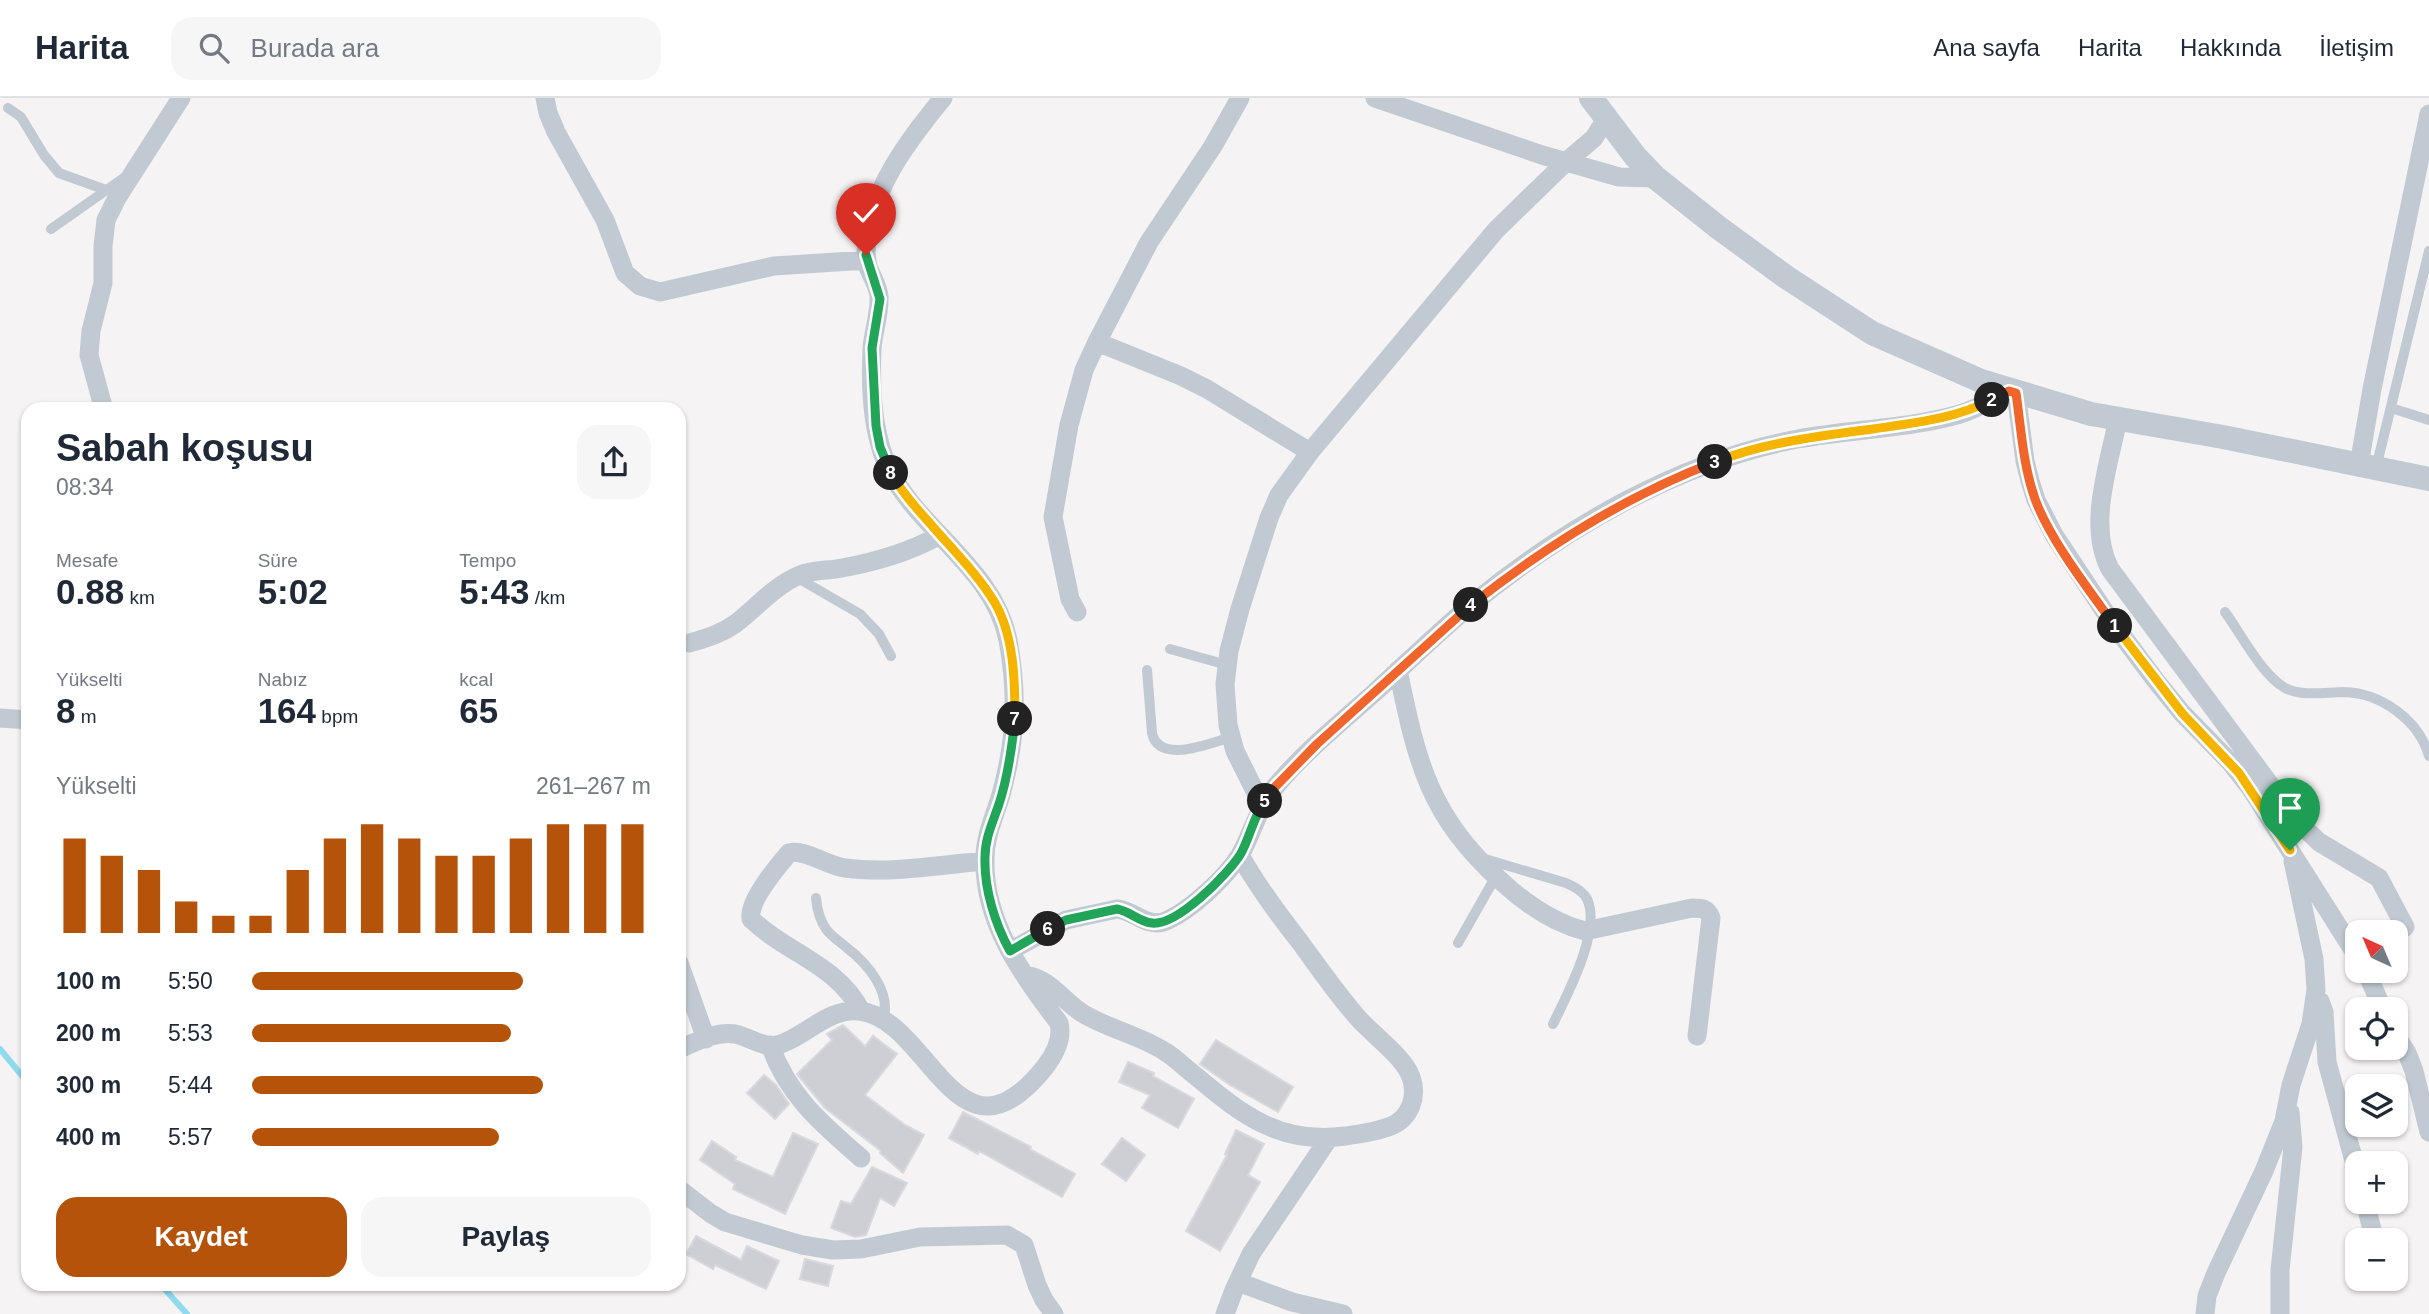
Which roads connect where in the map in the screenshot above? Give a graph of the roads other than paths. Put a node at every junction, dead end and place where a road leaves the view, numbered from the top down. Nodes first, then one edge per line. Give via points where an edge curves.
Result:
1 (181, 98) edge
2 (545, 98) edge
3 (943, 98) edge
4 (1240, 98) edge
5 (1375, 98) edge
6 (1591, 98) edge
7 (8, 108) dead end
8 (2429, 114) edge
9 (1606, 119) junction
10 (1567, 161) junction
11 (134, 173) junction
12 (1656, 178) junction
13 (106, 190) junction
14 (51, 229) dead end
15 (2429, 251) edge
16 (867, 260) junction
17 (1097, 342) junction
18 (2013, 392) junction
19 (102, 402) edge
20 (2391, 408) junction
21 (2118, 419) junction
22 (2429, 420) edge
23 (1310, 452) junction
24 (2367, 467) junction
25 (2429, 479) edge
26 (940, 535) junction
27 (795, 576) junction
28 (1077, 612) dead end
29 (2225, 612) dead end
30 (690, 643) dead end
31 (1170, 649) dead end
32 (891, 656) dead end
33 (1227, 665) junction
34 (1147, 670) dead end
35 (1398, 670) junction
36 (0, 718) edge
37 (21, 720) edge
38 (1231, 737) junction
39 (2429, 756) edge
40 (1262, 805) junction
41 (2290, 850) junction
42 (1240, 855) junction
43 (1475, 855) junction
44 (985, 860) junction
45 (1496, 876) junction
46 (816, 898) dead end
47 (2401, 920) edge
48 (1590, 930) junction
49 (2345, 937) edge
50 (1458, 943) dead end
51 (1010, 951) junction
52 (1026, 975) junction
53 (686, 983) edge
54 (2316, 990) junction
55 (861, 1011) junction
56 (883, 1021) junction
57 (1553, 1024) dead end
58 (1698, 1036) dead end
59 (706, 1039) junction
60 (770, 1045) junction
61 (686, 1046) edge
62 (2408, 1056) edge
63 (2287, 1105) junction
64 (2429, 1132) edge
65 (1329, 1138) junction
66 (2351, 1151) edge
67 (862, 1158) dead end
68 (686, 1194) edge
69 (1238, 1282) junction
70 (1054, 1314) edge
71 (1225, 1314) edge
72 (1343, 1314) edge
73 (2205, 1314) edge
74 (2280, 1314) edge

1 - 11 street
2 - 16 street via 556,132 605,220 625,273 640,286 660,292 774,266
3 - 16 street via 904,148 885,184 868,230
4 - 17 street via 1149,242
5 - 10 street
6 - 9 street
7 - 13 lane via 21,117 59,173
8 - 24 street via 2372,388
9 - 10 street via 1594,138
9 - 12 street
10 - 12 street via 1619,177
10 - 23 street via 1496,230
11 - 13 lane
11 - 19 street via 106,220 103,283 90,331 89,355
12 - 18 street via 1775,268 1872,332
13 - 14 lane
15 - 20 lane
16 - 26 street via 880,299 872,348 880,447 896,482
17 - 23 street via 1207,389
17 - 28 street via 1069,425 1053,517 1070,599
18 - 21 street
18 - 35 street via 1961,414 1799,439 1689,472 1552,544 1470,606
18 - 41 street via 2030,481 2054,535 2155,681 2239,773
20 - 22 lane
20 - 24 lane
21 - 24 street
21 - 47 street via 2099,524 2110,569 2297,821 2319,842 2379,878
23 - 33 street via 1279,495 1269,518
24 - 25 street
26 - 27 street via 864,564
26 - 44 street via 995,603 1007,636 1015,687 1008,765
27 - 30 street via 733,625
27 - 32 lane via 860,614
29 - 39 lane via 2275,681 2294,691 2348,692 2376,698 2415,729
31 - 33 lane
33 - 38 street
34 - 38 lane via 1153,742 1158,747 1178,751
35 - 40 street via 1317,744
35 - 43 street via 1423,773 1447,821
36 - 37 street
38 - 40 street
40 - 42 street
41 - 49 street
41 - 54 street via 2310,938
42 - 51 street via 1202,895 1168,920 1147,923 1117,909 1066,920
42 - 65 street via 1256,884 1334,988 1412,1079 1412,1104 1399,1122
43 - 45 street
43 - 48 lane via 1575,887 1587,900
44 - 51 street via 992,906
44 - 55 street via 872,870 824,863 799,852 789,853 770,876 751,919 836,979
45 - 48 street via 1540,912 1574,928
45 - 50 lane
46 - 56 lane via 824,927 864,964 882,991 887,1008
48 - 57 lane
48 - 58 street via 1692,908 1708,911 1711,918
51 - 52 street
52 - 56 street via 1059,1023 1059,1045 1024,1089 1007,1101 982,1104 955,1092
52 - 65 street via 1048,983 1098,1022 1161,1049 1216,1093 1268,1126 1302,1138
53 - 59 street
54 - 63 street
54 - 66 street via 2324,1012 2327,1062
55 - 56 street
55 - 60 street via 825,1019 794,1038
59 - 60 street via 735,1034
59 - 61 street
60 - 67 street via 781,1074 809,1112
62 - 64 street
63 - 73 street via 2275,1145 2207,1296
63 - 74 street via 2293,1147
65 - 69 street via 1251,1254
68 - 70 street via 725,1222 833,1250 920,1237 998,1233 1013,1237 1024,1245 1037,1285
69 - 71 street
69 - 72 street

